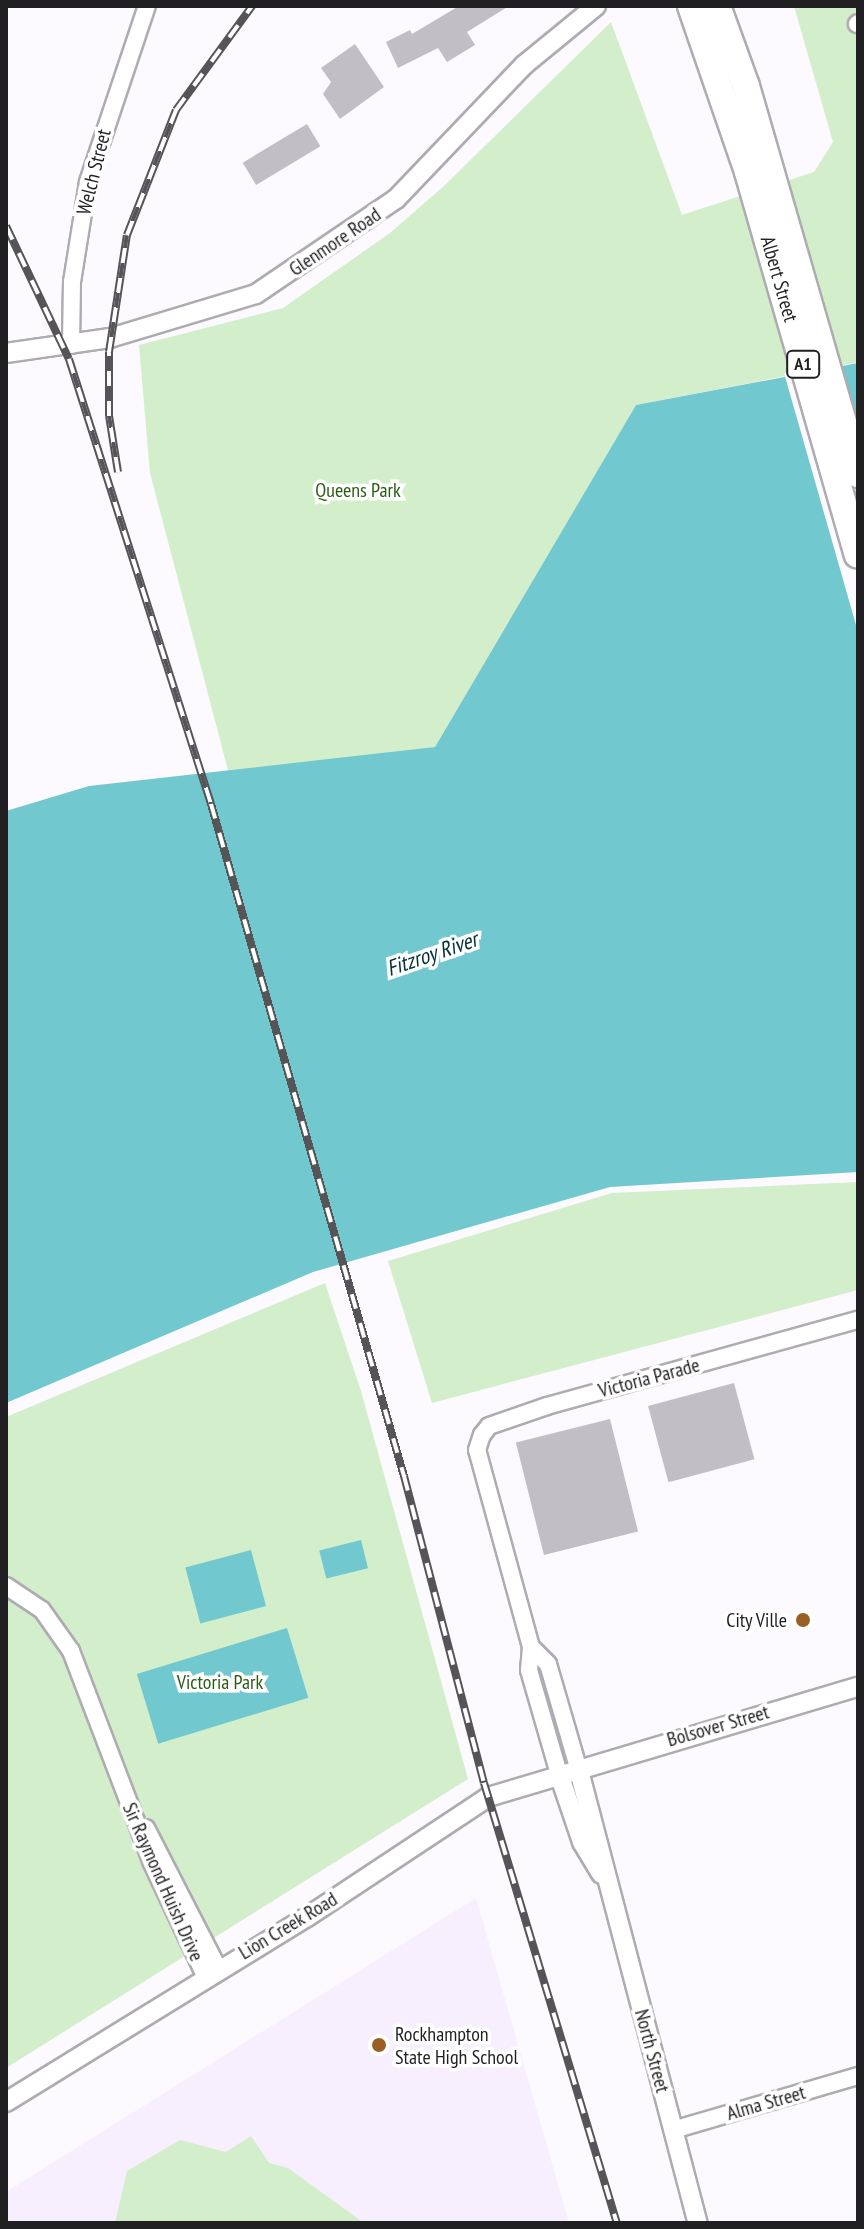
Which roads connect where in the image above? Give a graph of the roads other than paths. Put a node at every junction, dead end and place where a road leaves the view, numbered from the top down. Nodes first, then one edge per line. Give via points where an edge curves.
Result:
1 (596, 6) edge
2 (691, 6) edge
3 (717, 6) edge
4 (145, 7) edge
5 (758, 168) junction
6 (71, 345) junction
7 (6, 353) edge
8 (858, 474) edge
9 (858, 555) edge
10 (858, 1320) edge
11 (482, 1473) joint
12 (6, 1586) edge
13 (531, 1647) junction
14 (858, 1687) edge
15 (578, 1767) junction
16 (559, 1774) junction
17 (605, 1880) junction
18 (212, 1972) junction
19 (858, 2076) edge
20 (6, 2102) edge
21 (673, 2130) junction
22 (698, 2223) edge

1 - 6 street, Glenmore Road via 524,65 415,181 349,236 256,294 180,321
2 - 5 highway, Albert Street / A1
3 - 5 highway, Albert Street / A1
4 - 6 street, Welch Street via 88,182 72,282
5 - 8 highway, Albert Street / A1
5 - 9 highway, Albert Street / A1
6 - 7 street, Glenmore Road
10 - 11 street, Victoria Parade via 489,1426 477,1450
11 - 13 street, North Street
12 - 18 street, Sir Raymond Huish Drive via 42,1610 71,1651 122,1789
13 - 15 street, North Street via 548,1664
13 - 16 street, North Street via 529,1670
14 - 15 street, Bolsover Street
15 - 16 street, Lion Creek Road
15 - 17 street, North Street via 599,1834
16 - 17 street, North Street via 582,1842
16 - 18 street, Lion Creek Road via 488,1797 307,1917
17 - 21 street, North Street
18 - 20 street, Lion Creek Road
19 - 21 street, Alma Street
21 - 22 street, North Street

